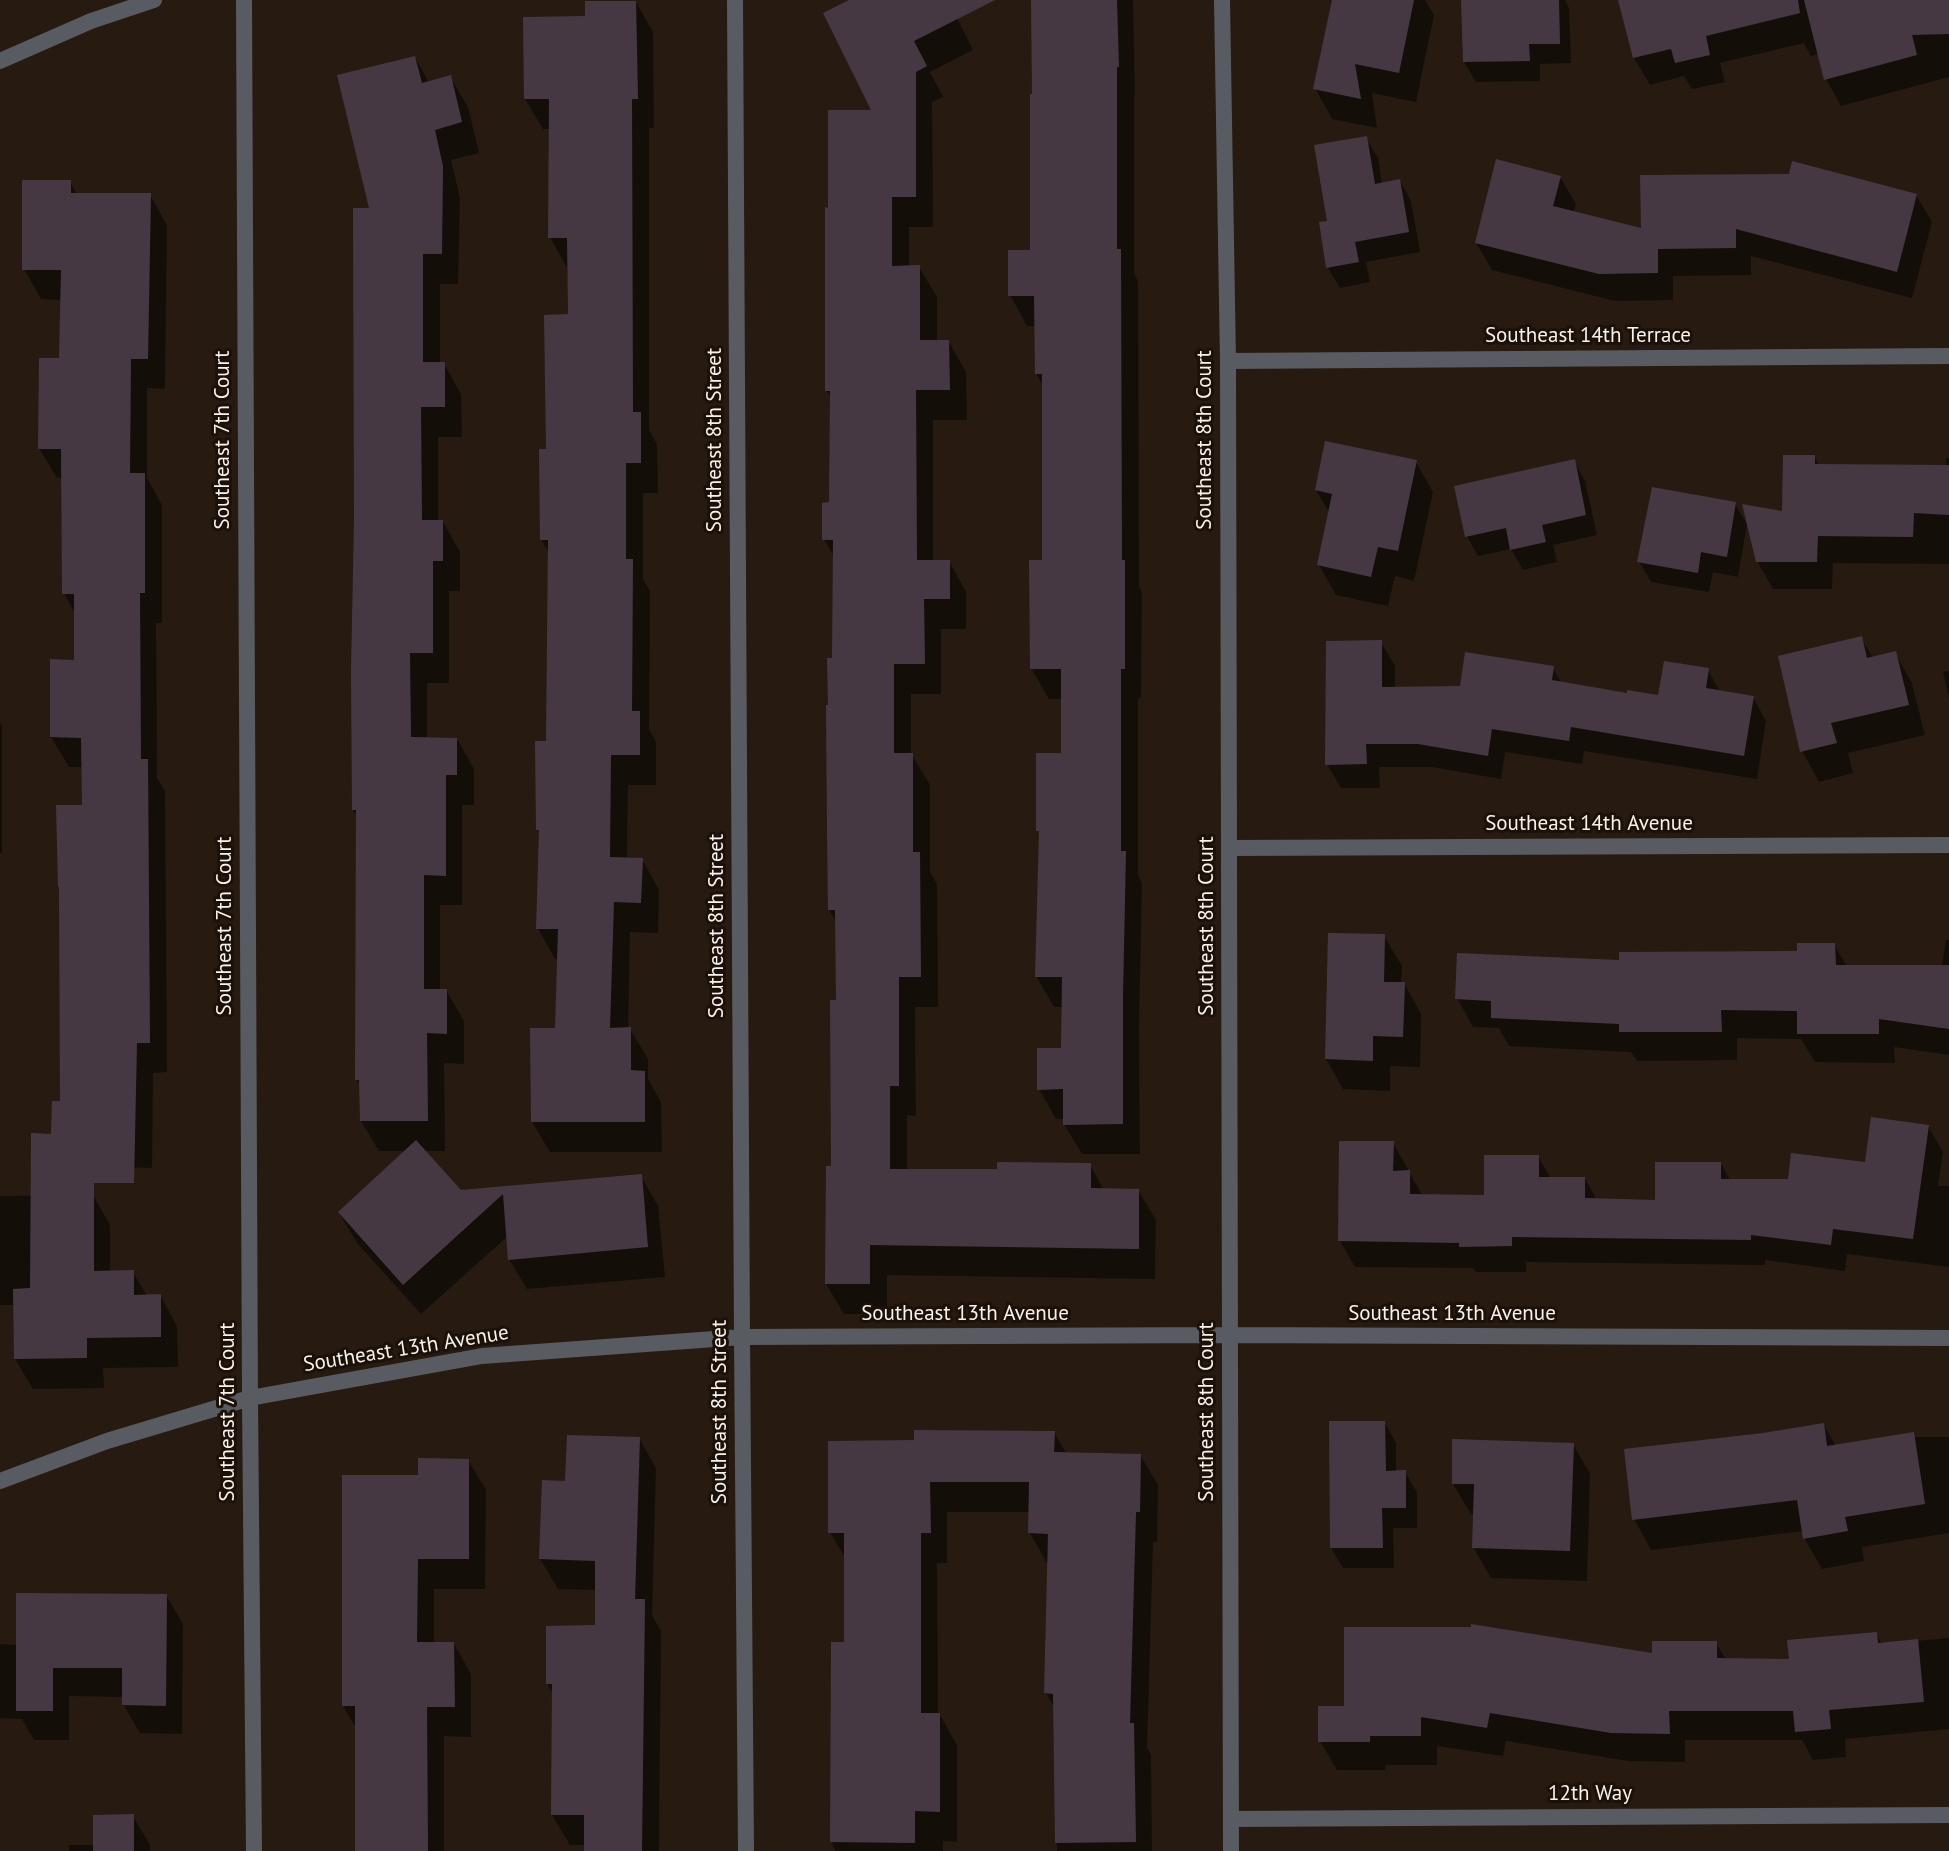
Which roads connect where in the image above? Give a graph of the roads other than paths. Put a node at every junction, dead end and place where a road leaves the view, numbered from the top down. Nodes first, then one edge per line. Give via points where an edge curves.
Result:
1 (154, 0) edge
2 (244, 0) edge
3 (735, 0) edge
4 (1222, 0) edge
5 (0, 61) edge
6 (1949, 356) edge
7 (1227, 361) junction
8 (1949, 845) edge
9 (1229, 848) junction
10 (1230, 1335) junction
11 (742, 1337) junction
12 (1949, 1338) edge
13 (250, 1398) junction
14 (0, 1480) edge
15 (1949, 1815) edge
16 (1231, 1819) junction
17 (254, 1851) edge
18 (746, 1851) edge
19 (1231, 1851) edge

1 - 5 street via 91,21
2 - 13 street, Southeast 7th Court
3 - 11 street, Southeast 8th Street
4 - 7 street, Southeast 8th Court
6 - 7 street, Southeast 14th Terrace
7 - 9 street, Southeast 8th Court
8 - 9 street, Southeast 14th Avenue
9 - 10 street, Southeast 8th Court
10 - 11 street, Southeast 13th Avenue
10 - 12 street, Southeast 13th Avenue
10 - 16 street, Southeast 8th Court
11 - 13 street, Southeast 13th Avenue via 482,1356
11 - 18 street, Southeast 8th Street
13 - 14 street, Southeast 13th Avenue via 107,1441
13 - 17 street, Southeast 7th Court
15 - 16 street, 12th Way
16 - 19 street, Southeast 8th Court

